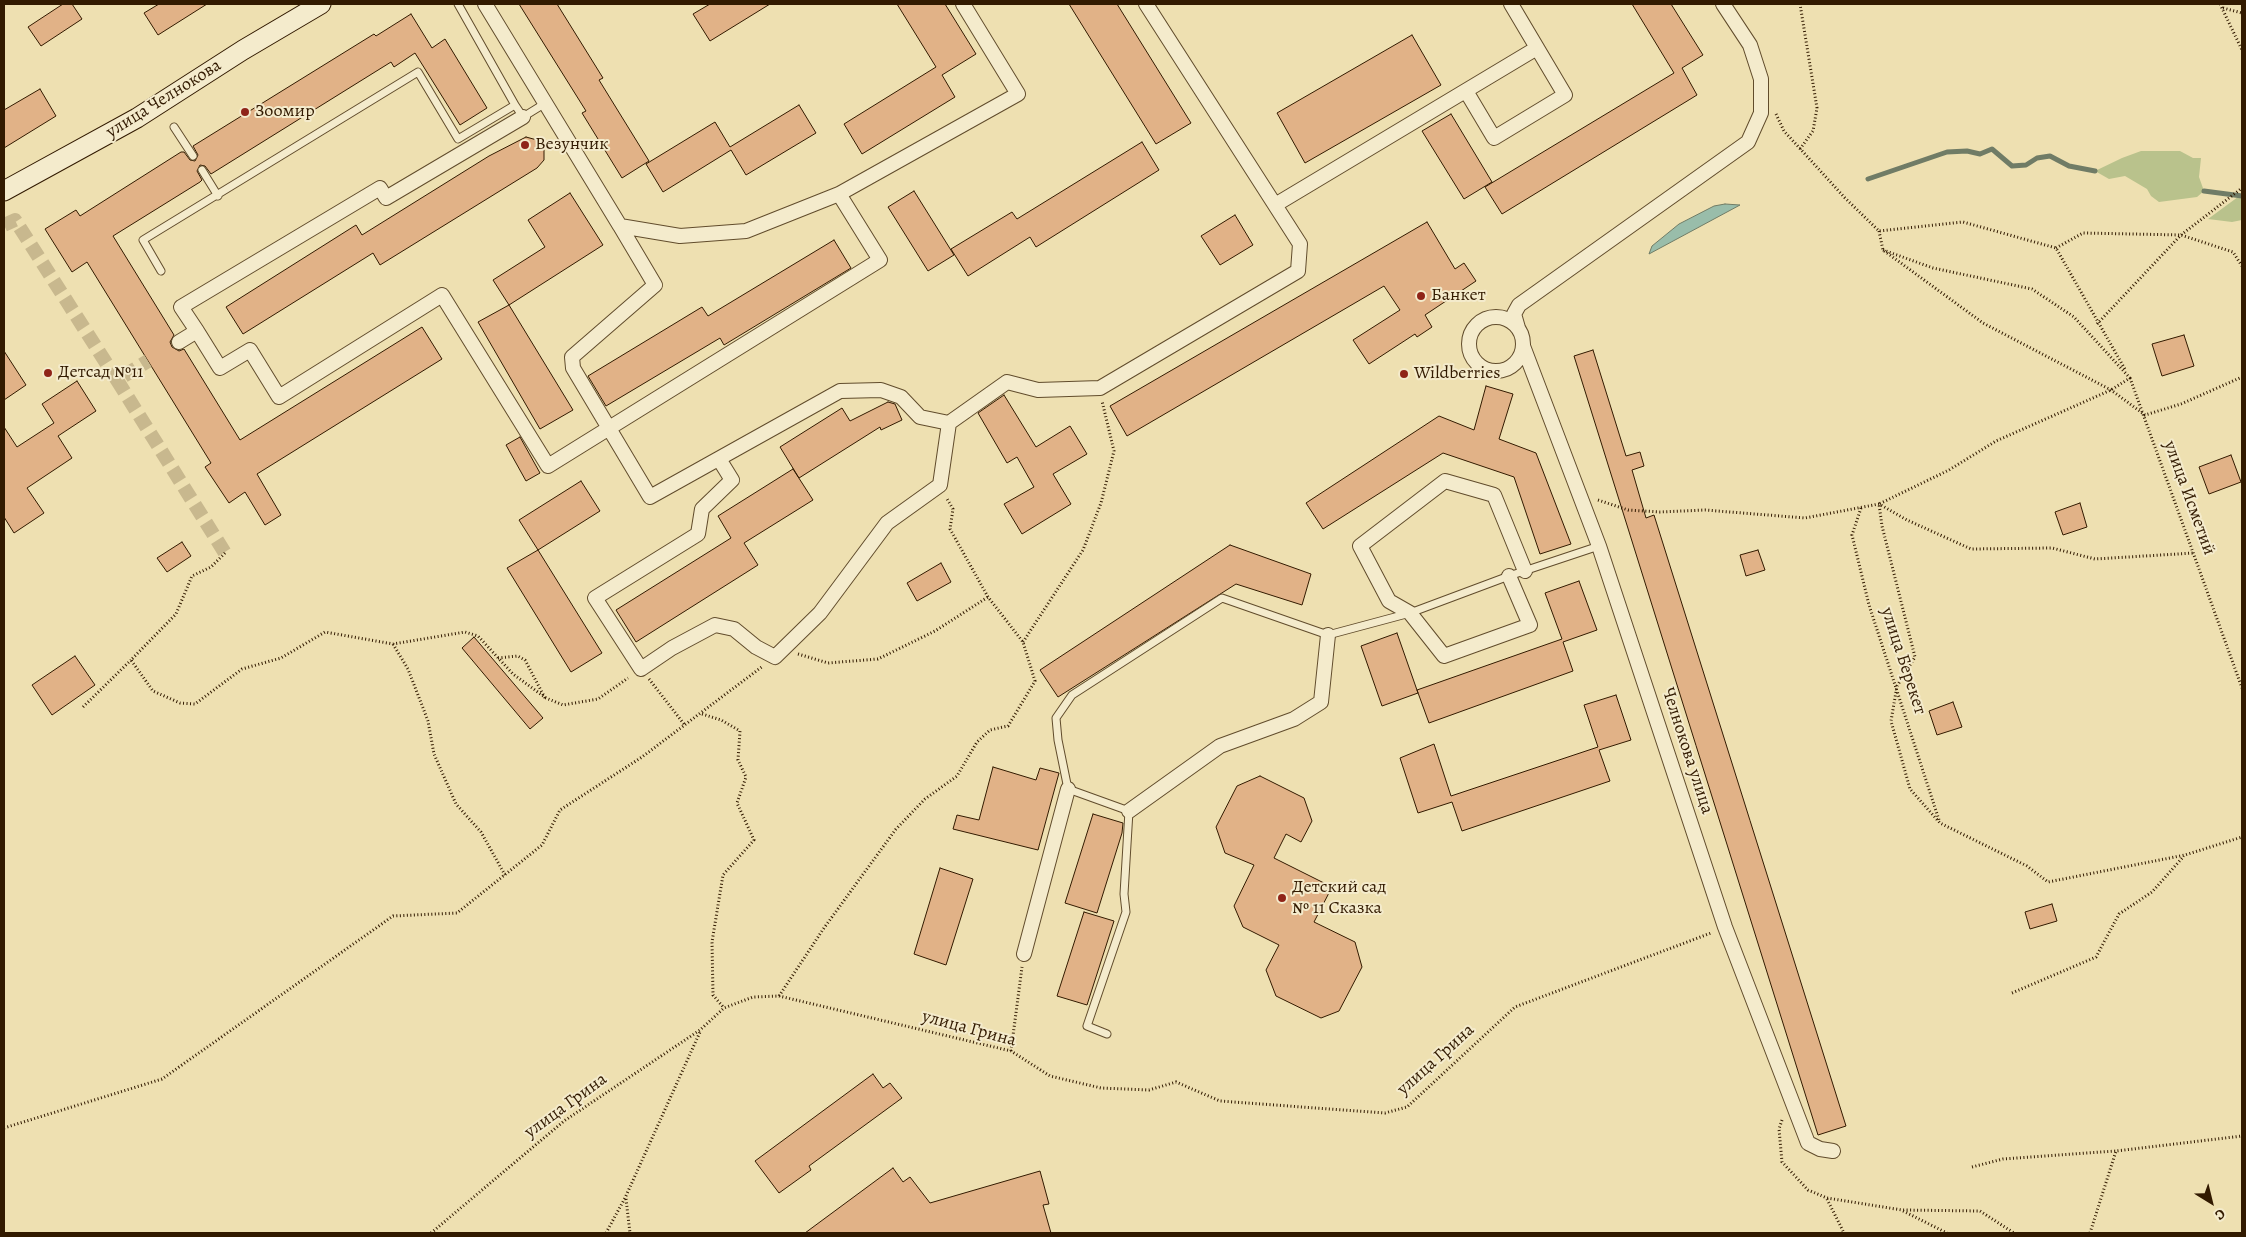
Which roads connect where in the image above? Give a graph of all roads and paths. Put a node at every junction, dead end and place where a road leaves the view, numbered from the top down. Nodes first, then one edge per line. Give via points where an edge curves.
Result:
1 (321, 4) edge
2 (458, 4) edge
3 (485, 4) edge
4 (963, 4) edge
5 (1146, 4) edge
6 (1511, 4) edge
7 (1723, 4) edge
8 (1800, 4) edge
9 (2220, 4) edge
10 (2223, 8) junction
11 (2242, 13) edge
12 (1537, 48) junction
13 (2242, 50) edge
14 (1466, 91) junction
15 (515, 104) junction
16 (544, 104) junction
17 (1773, 105) dead end
18 (523, 117) junction
19 (174, 127) dead end
20 (1800, 149) junction
21 (192, 156) dead end
22 (202, 170) dead end
23 (2242, 188) edge
24 (4, 191) edge
25 (839, 194) junction
26 (218, 196) junction
27 (1275, 205) junction
28 (620, 226) junction
29 (1879, 231) junction
30 (2181, 235) junction
31 (2056, 248) junction
32 (1883, 250) junction
33 (2242, 266) edge
34 (161, 271) dead end
35 (2097, 324) junction
36 (1518, 328) junction
37 (197, 331) junction
38 (179, 342) dead end
39 (1523, 346) junction
40 (2242, 377) edge
41 (2130, 378) junction
42 (1100, 388) junction
43 (2111, 390) junction
44 (2145, 415) junction
45 (949, 422) junction
46 (608, 428) junction
47 (719, 459) junction
48 (940, 485) junction
49 (1580, 493) junction
50 (1879, 504) junction
51 (1861, 508) junction
52 (1599, 546) junction
53 (2194, 552) junction
54 (225, 553) dead end
55 (1525, 571) junction
56 (1509, 576) junction
57 (988, 597) junction
58 (1410, 613) junction
59 (1328, 635) junction
60 (1023, 642) junction
61 (393, 644) junction
62 (775, 657) junction
63 (497, 658) junction
64 (131, 660) junction
65 (641, 669) junction
66 (1897, 686) junction
67 (2242, 688) edge
68 (546, 698) junction
69 (83, 707) dead end
70 (701, 714) junction
71 (684, 724) junction
72 (1068, 789) junction
73 (1129, 811) junction
74 (1940, 822) junction
75 (2242, 838) edge
76 (2185, 856) junction
77 (505, 875) junction
78 (1725, 927) junction
79 (1024, 954) joint
80 (2012, 992) dead end
81 (779, 996) junction
82 (724, 1008) junction
83 (700, 1030) junction
84 (1107, 1034) dead end
85 (1011, 1051) junction
86 (1790, 1091) junction
87 (4, 1128) edge
88 (2242, 1136) edge
89 (1834, 1151) dead end
90 (2116, 1152) junction
91 (1972, 1166) dead end
92 (625, 1198) junction
93 (1827, 1198) junction
94 (1902, 1210) junction
95 (431, 1233) edge
96 (606, 1233) edge
97 (630, 1233) edge
98 (1844, 1233) edge
99 (1947, 1233) edge
100 (2014, 1233) edge
101 (2090, 1233) edge

1 - 24 main road, улица Челнокова via 137,118
2 - 15 lane
3 - 16 street
4 - 25 street via 1018,94
5 - 27 street
6 - 12 street
7 - 36 street via 1750,45 1761,79 1761,113 1748,142 1519,305 1514,314
8 - 20 path via 1816,108 1813,131
9 - 10 path
10 - 11 path
10 - 13 path
12 - 14 street
12 - 14 street via 1566,96 1494,138
14 - 27 street
15 - 18 lane
15 - 26 lane via 458,139 418,72
16 - 18 lane
16 - 28 street
17 - 20 path via 1784,131
18 - 37 street via 386,198 380,188 181,307
19 - 21 lane
20 - 29 path
22 - 26 lane
23 - 30 path
25 - 28 street via 746,231 680,236
25 - 46 street via 880,260
26 - 34 lane via 143,240
27 - 42 street via 1300,244 1298,272
28 - 46 street via 654,285 572,357 578,378
29 - 31 path via 1963,222
29 - 32 path
30 - 31 path via 2083,233
30 - 33 path via 2233,252
30 - 35 path
31 - 35 path, улица Исметий
32 - 41 path via 1933,268 2032,289 2074,317
32 - 43 path via 1983,323
35 - 41 path, улица Исметий
36 - 39 street
36 - 39 street via 1503,318 1486,318 1472,330 1469,348 1477,364 1493,371 1510,367 1517,361
37 - 38 street
37 - 46 street via 220,368 250,350 279,397 442,295 548,466
39 - 49 street, Челнокова улица
40 - 44 path via 2181,404
41 - 43 path
41 - 44 path, улица Исметий
42 - 45 street via 1038,390 1007,382
42 - 60 path via 1114,451 1101,503 1083,550
43 - 44 path
43 - 50 path via 1996,441 1949,470
44 - 53 path, улица Исметий
45 - 47 street via 920,417 901,397 881,390 840,391
45 - 48 street
46 - 47 street via 650,496
47 - 65 street via 732,480 702,509 698,534 595,598
48 - 57 path via 953,509 950,529
48 - 62 street via 887,523 820,613
49 - 51 path via 1628,510 1660,512 1705,510 1805,518
49 - 52 street, Челнокова улица
50 - 51 path
50 - 53 path via 1971,549 2052,548 2095,559
50 - 66 path via 1915,656
51 - 66 path, улица Берекет via 1852,535 1869,605
52 - 55 lane
52 - 78 street, Челнокова улица
53 - 67 path, улица Исметий
54 - 64 path via 211,567 192,576 176,614
55 - 56 lane
55 - 58 street via 1494,495 1445,482 1360,546 1390,602
56 - 58 lane
56 - 58 street via 1530,625 1444,656
57 - 60 path
57 - 62 path via 934,631 878,659 828,663 794,653
58 - 59 lane
59 - 72 lane via 1222,598 1072,695 1056,718
59 - 73 street via 1321,702 1294,719 1220,746
60 - 81 path via 1035,681 1008,726 990,730 977,742 957,776 925,799 896,829
61 - 63 path via 465,632 478,636
61 - 64 path via 325,632 281,658 242,668 195,704 180,703 153,691
61 - 77 path via 408,669 428,720 434,754 456,804 481,832
62 - 65 street via 734,629 715,626 672,648
62 - 70 path
63 - 68 path
63 - 68 path via 518,656 525,660
64 - 69 path
65 - 68 path via 598,699 563,705
65 - 71 path
66 - 74 path, улица Берекет
66 - 74 path via 1891,721 1910,789
70 - 71 path
70 - 82 path via 721,720 740,732 738,760 746,777 737,803 754,840 723,875 721,885 712,951 713,995
71 - 77 path via 642,757 560,810 542,845
72 - 73 lane
72 - 79 street
73 - 84 lane via 1124,894 1126,912 1087,1026
74 - 76 path via 2027,866 2048,882
75 - 76 path
76 - 80 path via 2152,892 2119,914 2096,958
77 - 87 path via 457,913 392,916 162,1079
78 - 85 path, улица Грина via 1515,1006 1407,1107 1385,1113 1220,1101 1176,1082 1149,1090 1102,1088 1050,1076
78 - 86 street, Челнокова улица
79 - 85 path
81 - 82 path, улица Грина via 753,997
81 - 85 path, улица Грина
82 - 83 path, улица Грина
83 - 92 path
83 - 95 path, улица Грина via 564,1122
86 - 89 street, Челнокова улица via 1808,1143
86 - 93 path via 1779,1129 1782,1162 1808,1190
88 - 90 path
90 - 91 path via 2003,1159
90 - 101 path
92 - 96 path
92 - 97 path
93 - 94 path
93 - 98 path
94 - 99 path
94 - 100 path via 1980,1211

